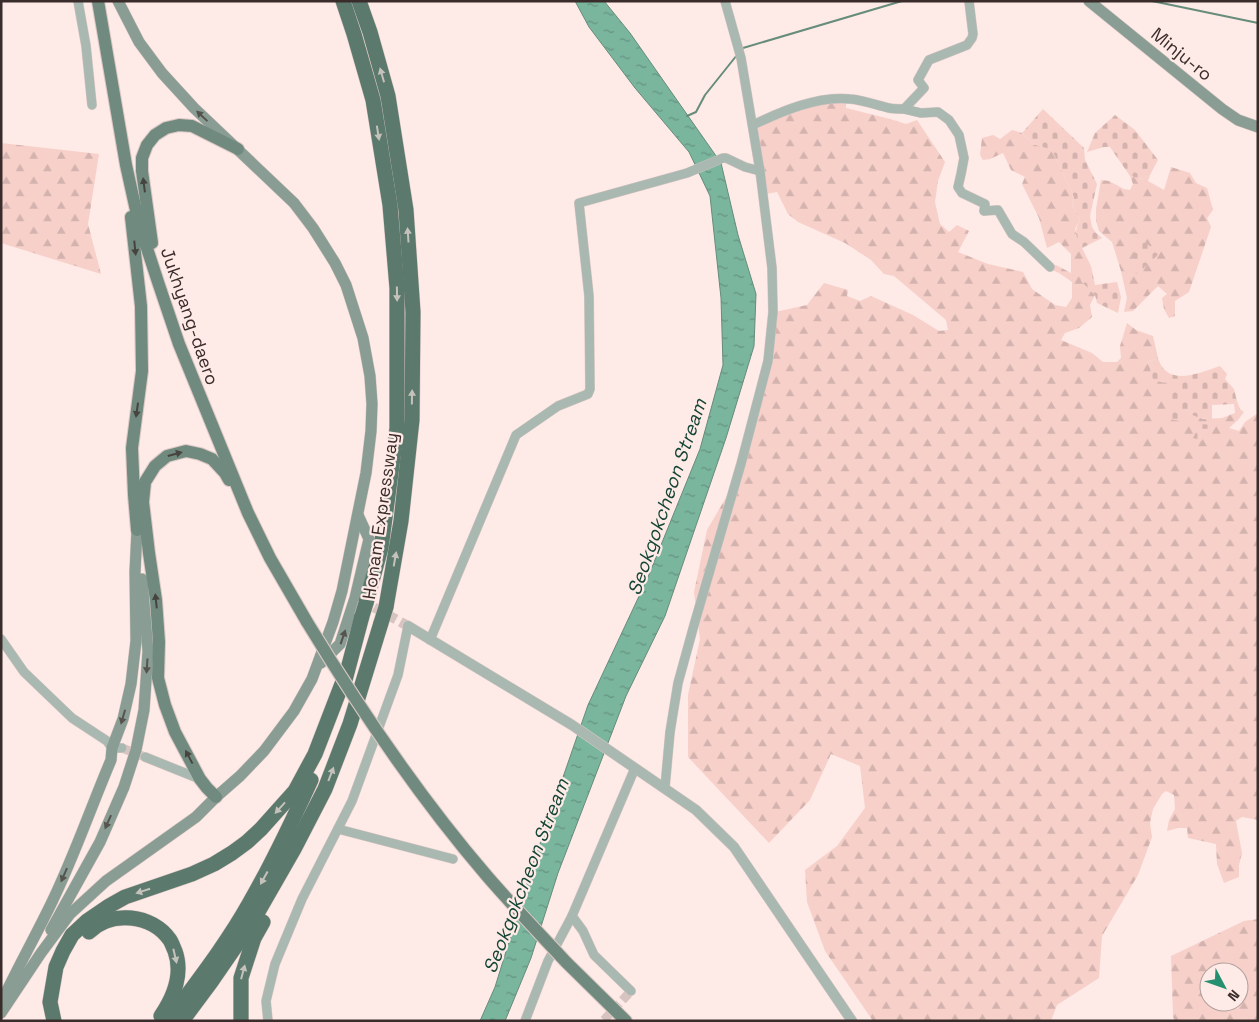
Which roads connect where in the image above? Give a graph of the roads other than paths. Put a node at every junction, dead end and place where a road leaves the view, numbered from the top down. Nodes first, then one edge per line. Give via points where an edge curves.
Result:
1 (78, 1) edge
2 (98, 1) edge
3 (118, 1) edge
4 (343, 1) edge
5 (359, 1) edge
6 (725, 1) edge
7 (969, 1) edge
8 (1089, 1) edge
9 (92, 105) dead end
10 (904, 109) junction
11 (752, 125) junction
12 (1258, 127) edge
13 (238, 149) junction
14 (126, 165) junction
15 (760, 172) junction
16 (1050, 267) dead end
17 (159, 285) junction
18 (248, 513) junction
19 (137, 530) junction
20 (408, 626) joint
21 (1, 639) edge
22 (430, 640) junction
23 (347, 671) junction
24 (117, 748) junction
25 (145, 757) tunnel mouth
26 (635, 768) junction
27 (200, 778) junction
28 (665, 788) junction
29 (216, 797) junction
30 (338, 829) junction
31 (294, 849) junction
32 (453, 859) dead end
33 (572, 916) junction
34 (41, 953) junction
35 (631, 992) dead end
36 (1, 1002) edge
37 (1, 1013) edge
38 (54, 1021) edge
39 (63, 1021) edge
40 (158, 1021) edge
41 (168, 1021) edge
42 (182, 1021) edge
43 (242, 1021) edge
44 (268, 1021) edge
45 (526, 1021) edge
46 (626, 1021) edge
47 (852, 1021) edge

1 - 9 street
2 - 14 main road, Jukhyang-daero
13 -> 3 main road via 162,73 139,42
4 -> 23 highway, Honam Expressway via 373,100 390,205 397,288 397,428 381,548
31 -> 5 highway, Honam Expressway, bridge via 325,790 347,732 386,607 401,520 412,420 413,312 406,210 388,96
6 - 11 street via 739,47
7 - 10 street via 972,38 967,45 929,60 918,80 924,88
8 - 12 main road, Minju-ro via 1222,109 1238,120
10 - 11 street via 837,98 808,104
10 - 16 street via 938,112 949,120 959,135 964,158 958,186 962,193 985,204 984,211 998,210 1012,234
11 - 15 street
17 -> 13 main road via 142,171 142,158 147,146 155,135 178,125 192,126
13 - 29 main road via 294,203 336,263 363,338 372,404 366,473 358,515 334,622 317,668 294,711 264,752
14 - 17 main road, Jukhyang-daero
14 -> 19 main road via 141,306 142,371 132,448
15 - 22 street via 723,158 693,171 578,203 589,296 590,389 588,394 558,406 516,435
15 - 28 street via 772,268 773,312 768,361 678,683
17 - 18 main road, Jukhyang-daero via 182,352
27 -> 18 main road via 175,732 158,678 159,642 143,502 145,482 155,466 167,456 186,452 200,454 212,459 225,473
18 - 46 main road, Jukhyang-daero, bridge via 270,558 339,674 431,806 487,876
19 -> 24 main road via 136,641 132,684
19 -> 34 main road via 148,651 144,710 136,750 100,842
20 - 22 street
20 - 30 street via 398,675 352,801
21 - 24 street via 24,672 72,718
22 - 26 street via 572,725
23 -> 38 highway via 315,754 295,791 261,829 214,864 125,897 87,921 72,935 56,967 50,1002
23 -> 41 highway, Honam Expressway via 323,753 279,850 249,905
24 -> 36 main road via 52,903
25 - 27 street
26 - 28 street
26 - 33 street
27 - 29 main road
28 - 47 street via 696,810 734,847
29 - 34 main road via 196,817 106,881 70,914
30 - 32 street
30 - 44 street via 302,899 275,964 266,1001
31 - 42 highway, Honam Expressway via 251,924
43 -> 31 highway via 241,978 254,938 280,891
33 - 35 street via 594,955
33 - 45 street via 548,961
34 - 37 main road
39 -> 40 highway via 60,992 72,953 91,930 119,917 140,919 159,929 171,941 178,959 177,983 169,1005

